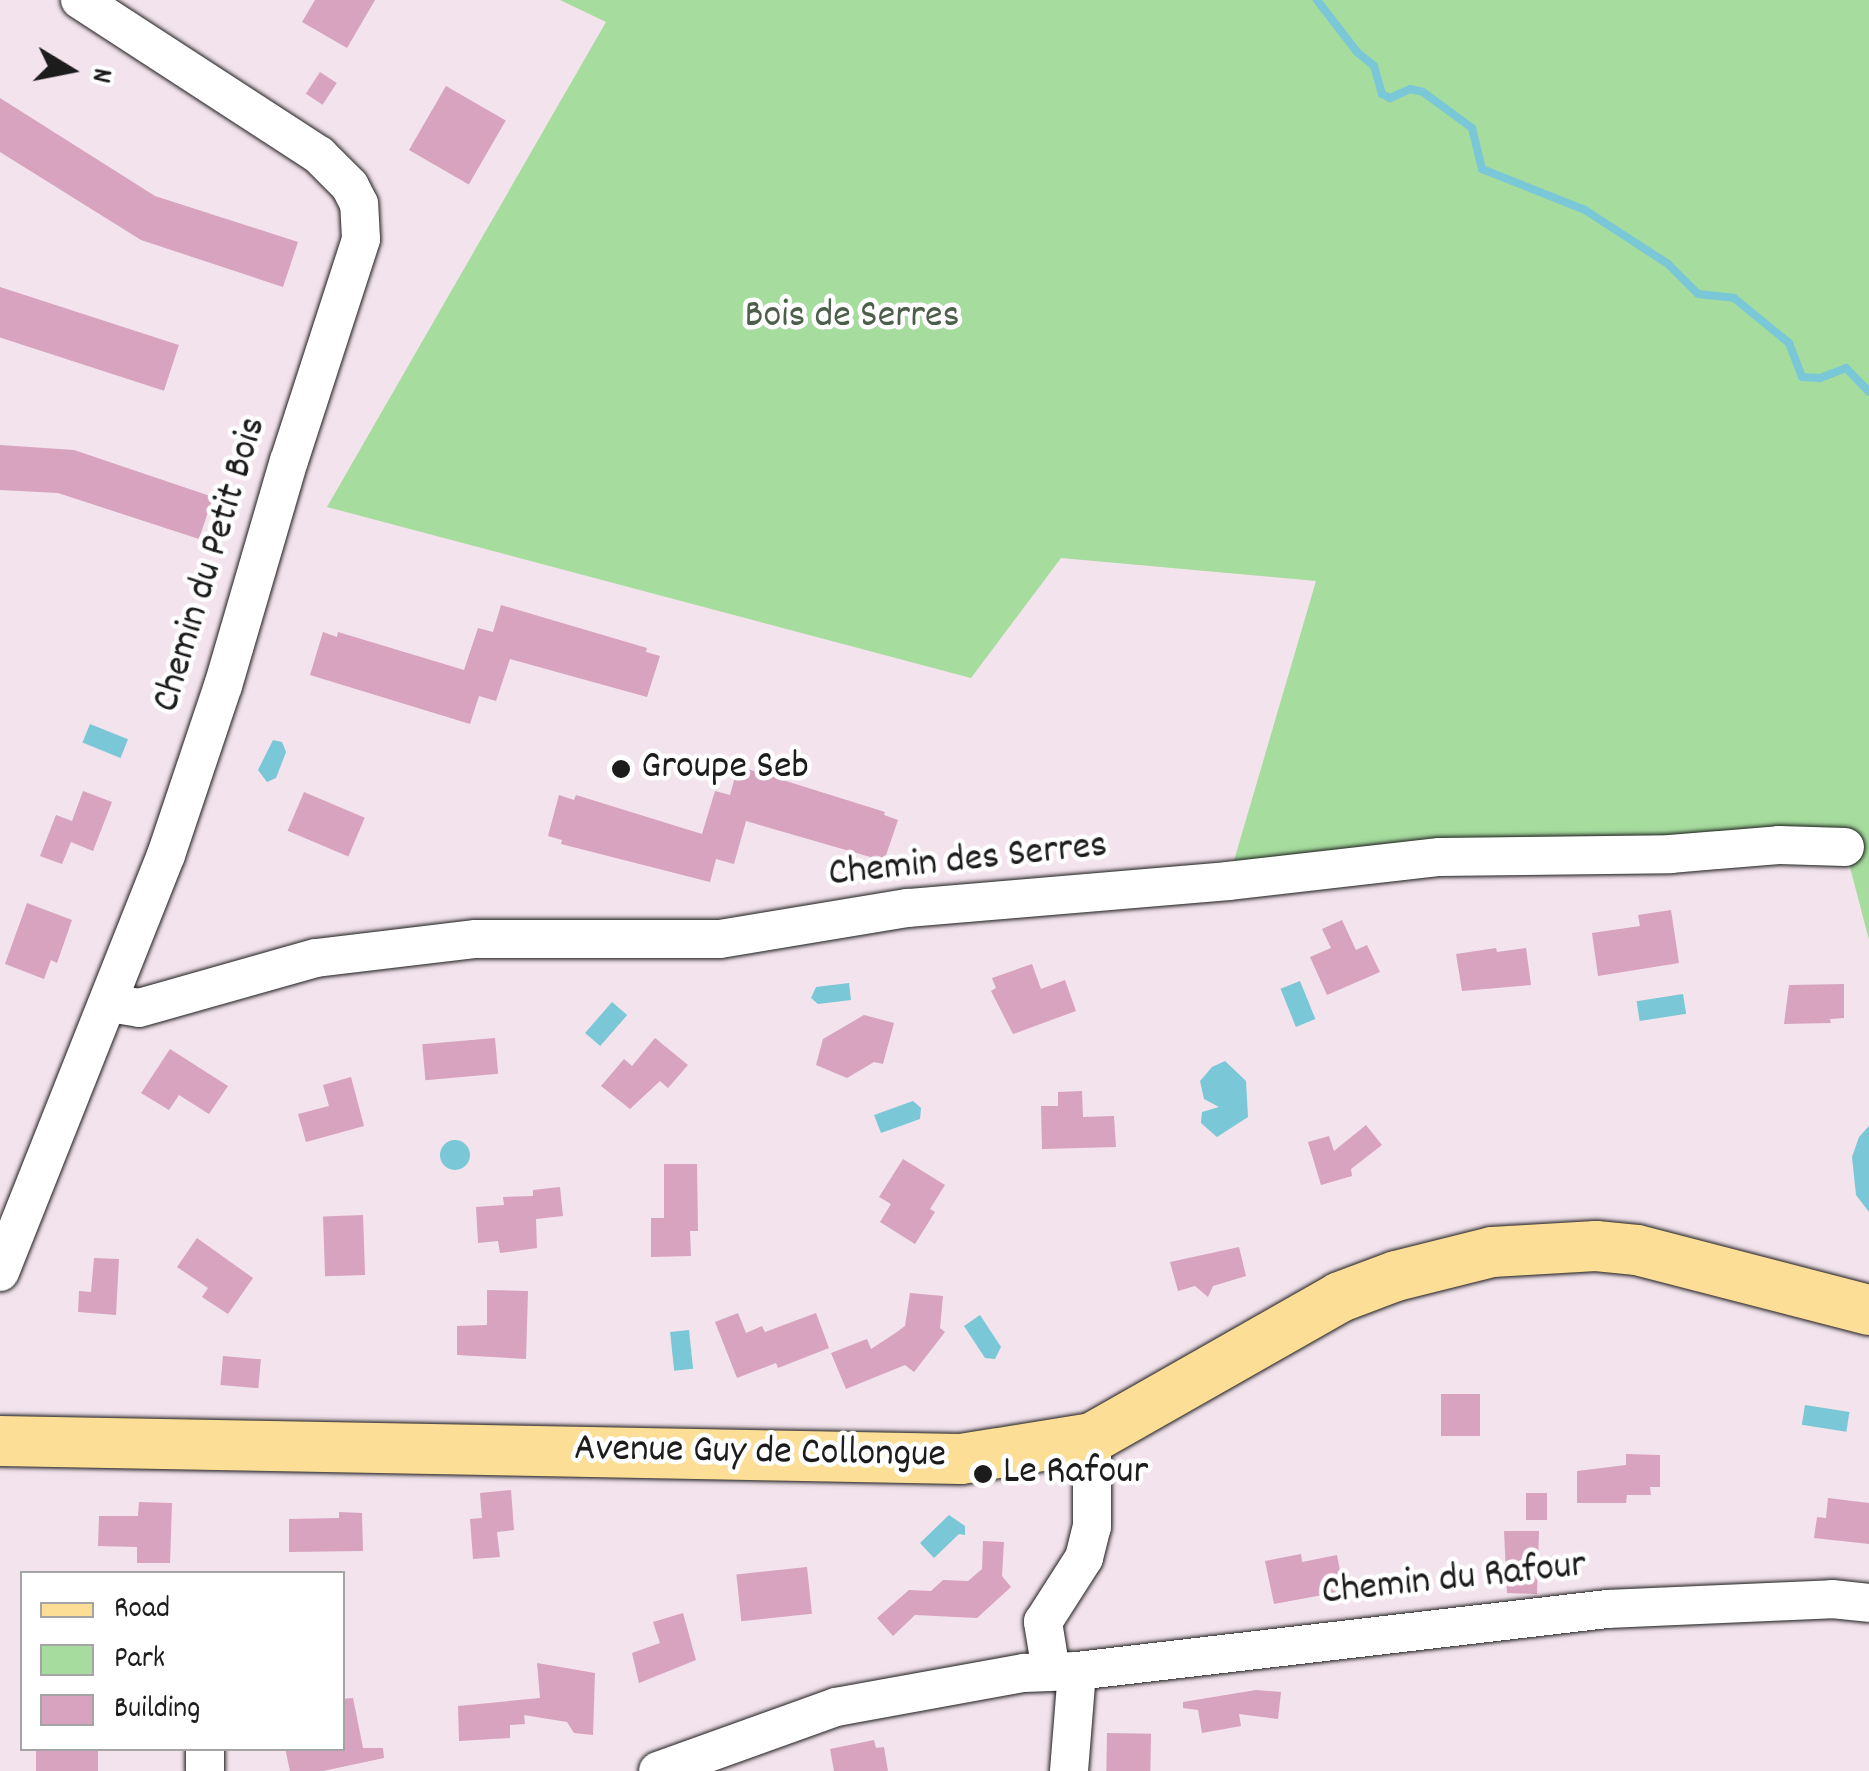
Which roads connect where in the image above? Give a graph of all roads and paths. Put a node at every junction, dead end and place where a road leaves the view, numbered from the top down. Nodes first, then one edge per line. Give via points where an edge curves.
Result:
1 (80, 0) edge
2 (1845, 847) dead end
3 (109, 1003) junction
4 (0, 1272) edge
5 (1869, 1310) edge
6 (0, 1422) edge
7 (1092, 1438) junction
8 (0, 1441) edge
9 (196, 1442) junction
10 (0, 1459) edge
11 (1869, 1603) edge
12 (1064, 1671) junction
13 (658, 1771) edge
14 (1069, 1771) edge

1 - 3 street, Chemin du Petit Bois via 319,156 350,186 362,221 356,263 223,686
2 - 3 street, Chemin des Serres via 1440,857 908,908 720,939 476,939 316,958 151,1006
3 - 4 street, Chemin du Petit Bois
5 - 7 main road, Avenue Guy de Collongue via 1637,1250 1563,1246 1492,1252 1340,1297
6 - 9 main road, Avenue Guy de Collongue via 57,1422
7 - 9 main road, Avenue Guy de Collongue via 961,1460
7 - 12 street via 1092,1527 1084,1558 1043,1622
8 - 9 main road, Avenue Guy de Collongue
9 - 10 main road, Avenue Guy de Collongue
11 - 12 street, Chemin du Rafour via 1607,1609
12 - 13 street, Chemin du Rafour via 836,1707
12 - 14 street

